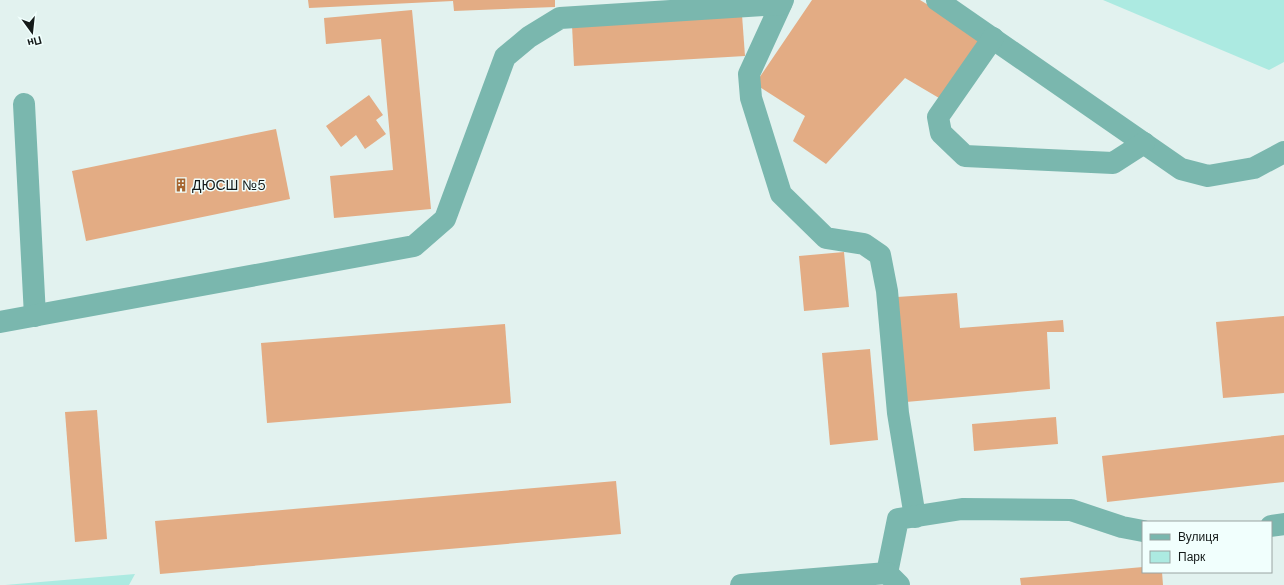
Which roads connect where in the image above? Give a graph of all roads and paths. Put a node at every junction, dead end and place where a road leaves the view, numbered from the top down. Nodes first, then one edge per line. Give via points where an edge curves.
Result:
1 (937, 0) edge
2 (782, 2) edge
3 (993, 38) junction
4 (24, 104) dead end
5 (1144, 143) junction
6 (1284, 152) edge
7 (35, 316) junction
8 (0, 322) edge
9 (915, 517) junction
10 (1284, 524) edge
11 (1272, 526) edge
12 (1142, 531) edge
13 (893, 579) edge
14 (741, 585) edge

1 - 3 street
2 - 7 street via 560,18 529,37 505,57 444,220 414,246
2 - 9 street via 749,74 751,98 781,194 826,238 864,244 880,255 887,291 898,413
3 - 5 street
3 - 5 street via 938,117 941,133 965,156 1113,163
4 - 7 street
5 - 6 street via 1181,169 1208,176 1254,168
7 - 8 street
9 - 12 street via 962,509 1071,510
9 - 13 street via 898,519
10 - 11 street
13 - 14 street

